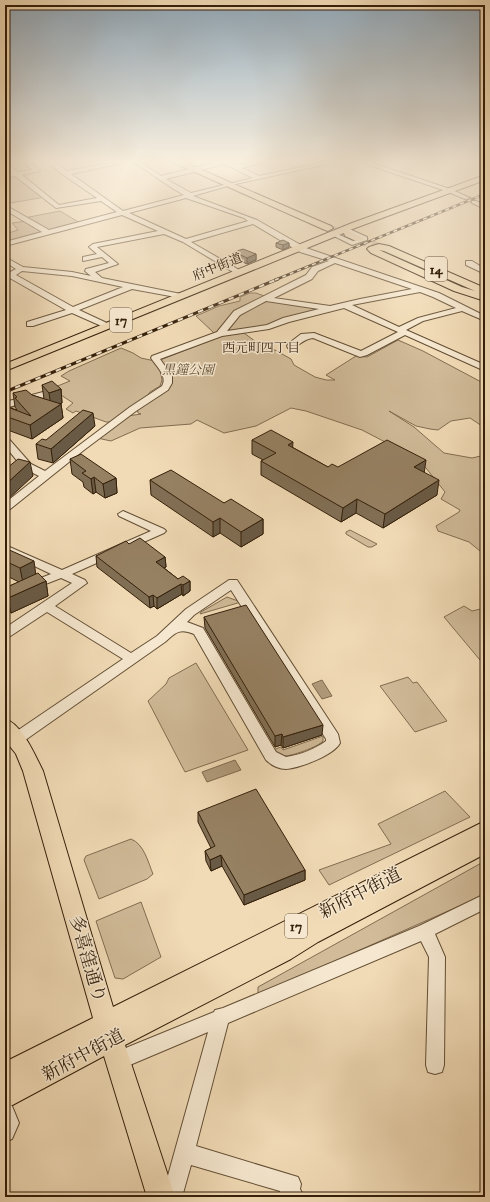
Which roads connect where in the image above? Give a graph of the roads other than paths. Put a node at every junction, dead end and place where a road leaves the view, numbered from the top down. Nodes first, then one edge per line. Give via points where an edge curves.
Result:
1 (22, 217) edge
2 (102, 217) edge
3 (132, 217) edge
4 (242, 217) edge
5 (299, 217) edge
6 (310, 217) edge
7 (390, 217) edge
8 (255, 222) junction
9 (331, 230) junction
10 (47, 232) junction
11 (164, 232) junction
12 (350, 236) junction
13 (185, 241) junction
14 (5, 244) edge
15 (299, 248) junction
16 (104, 255) junction
17 (5, 259) edge
18 (86, 259) dead end
19 (335, 261) junction
20 (469, 263) dead end
21 (21, 269) junction
22 (485, 272) edge
23 (238, 273) junction
24 (100, 280) junction
25 (131, 287) junction
26 (458, 288) junction
27 (420, 290) junction
28 (432, 293) junction
29 (485, 293) edge
30 (181, 296) junction
31 (485, 298) edge
32 (266, 299) junction
33 (345, 305) junction
34 (331, 308) junction
35 (464, 308) junction
36 (72, 310) junction
37 (485, 319) edge
38 (30, 324) dead end
39 (106, 326) junction
40 (402, 331) junction
41 (220, 334) junction
42 (291, 346) dead end
43 (5, 368) edge
44 (485, 368) edge
45 (43, 395) edge
46 (5, 405) edge
47 (5, 440) edge
48 (46, 476) junction
49 (5, 508) edge
50 (123, 514) dead end
51 (5, 548) edge
52 (62, 574) junction
53 (218, 593) junction
54 (5, 596) edge
55 (241, 596) junction
56 (47, 606) junction
57 (189, 613) junction
58 (175, 628) junction
59 (199, 631) junction
60 (5, 634) edge
61 (126, 654) dead end
62 (10, 733) edge
63 (485, 829) edge
64 (485, 844) edge
65 (485, 901) edge
66 (425, 931) junction
67 (221, 1016) junction
68 (112, 1041) junction
69 (435, 1065) dead end
70 (5, 1075) edge
71 (5, 1096) edge
72 (5, 1113) edge
73 (5, 1132) edge
74 (185, 1153) junction
75 (161, 1197) edge
76 (172, 1197) edge
77 (294, 1197) edge

1 - 10 street
2 - 10 street
3 - 11 street
4 - 8 street
5 - 9 main road
6 - 12 main road
7 - 12 main road, 府中街道 / 17
8 - 13 street
8 - 15 street
9 - 12 main road, 府中街道 / 17
9 - 12 street via 352,243 365,238
9 - 15 main road, 府中街道 / 17
10 - 14 street
11 - 13 street
11 - 16 street via 93,247
13 - 23 street
15 - 19 street
15 - 23 main road, 府中街道 / 17
16 - 18 street
16 - 24 street via 114,264 89,271
17 - 21 street
19 - 27 street
19 - 32 street via 315,269 309,277
20 - 22 street
21 - 24 street via 72,274
21 - 36 street via 11,275
23 - 30 main road, 府中街道 / 17
24 - 25 street
25 - 30 street
25 - 36 street
26 - 28 street
26 - 29 main road, 14 via 372,249 379,246 386,248
26 - 31 main road, 14
27 - 28 street
27 - 33 street
28 - 35 street
29 - 31 main road, 14 via 382,251
30 - 39 main road, 府中街道 / 17
32 - 34 street
32 - 41 street via 237,313
33 - 34 street
33 - 40 street
34 - 41 street via 269,327
35 - 37 street
35 - 40 street via 403,327
36 - 38 street
36 - 39 street
39 - 43 main road, 府中街道 / 17
40 - 42 street via 360,354 314,335 304,336
40 - 44 street
41 - 48 street via 155,358 168,376 165,388 132,409
45 - 46 street
47 - 48 street via 27,466
48 - 49 street
50 - 52 street via 160,531
51 - 52 street
52 - 54 street
52 - 56 street via 81,583
53 - 55 street via 227,592
53 - 55 street via 233,583
53 - 57 street
55 - 59 street via 333,738 330,747 286,763 275,760
56 - 60 street
56 - 61 street
57 - 58 street
57 - 59 street
58 - 59 street via 187,626
58 - 62 street via 87,691
62 - 68 main road, 多喜窪通り via 24,752 33,772
63 - 68 main road, 新府中街道 / 17
64 - 68 main road, 新府中街道 / 17
65 - 66 street
66 - 67 street
66 - 69 street via 437,957
67 - 68 street
67 - 74 street
68 - 70 main road, 新府中街道 / 17
68 - 71 main road, 新府中街道 / 17
68 - 75 main road, 多喜窪通り
72 - 73 street via 9,1123
74 - 76 street
74 - 77 street via 291,1184 289,1195

